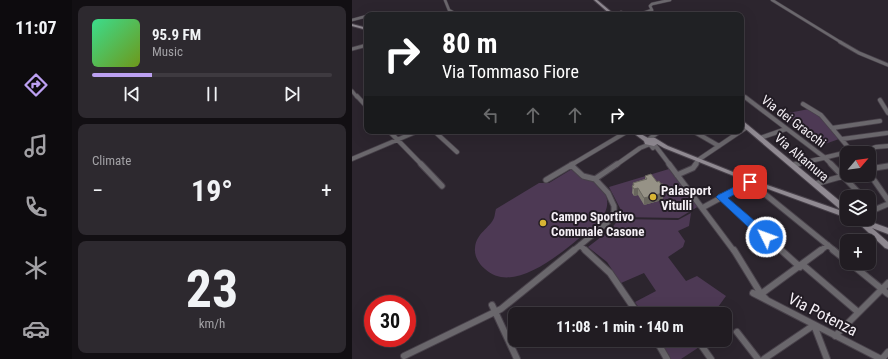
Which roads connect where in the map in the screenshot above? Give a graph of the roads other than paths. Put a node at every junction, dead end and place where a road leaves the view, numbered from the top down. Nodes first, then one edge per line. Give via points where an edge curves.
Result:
1 (445, 0) edge
2 (595, 0) edge
3 (670, 0) edge
4 (772, 0) edge
5 (453, 12) edge
6 (609, 12) edge
7 (646, 12) edge
8 (364, 17) edge
9 (352, 20) edge
10 (352, 25) edge
11 (364, 28) edge
12 (364, 45) edge
13 (352, 49) edge
14 (888, 64) edge
15 (352, 91) edge
16 (744, 99) edge
17 (888, 102) edge
18 (364, 104) edge
19 (803, 104) dead end
20 (888, 113) edge
21 (880, 121) dead end
22 (744, 124) edge
23 (747, 127) junction
24 (832, 128) junction
25 (744, 129) edge
26 (786, 129) junction
27 (888, 133) edge
28 (393, 134) edge
29 (411, 134) edge
30 (437, 134) edge
31 (623, 134) edge
32 (637, 134) edge
33 (655, 134) edge
34 (698, 134) edge
35 (737, 134) edge
36 (760, 138) junction
37 (842, 139) junction
38 (398, 140) junction
39 (651, 142) junction
40 (719, 146) junction
41 (847, 146) edge
42 (888, 146) edge
43 (876, 147) edge
44 (457, 152) dead end
45 (840, 154) edge
46 (824, 157) junction
47 (352, 159) edge
48 (698, 160) junction
49 (571, 165) junction
50 (793, 165) junction
51 (888, 166) edge
52 (876, 168) edge
53 (840, 171) edge
54 (677, 176) junction
55 (840, 177) edge
56 (595, 179) junction
57 (546, 180) dead end
58 (750, 181) junction
59 (850, 182) edge
60 (875, 182) edge
61 (816, 184) junction
62 (442, 186) dead end
63 (857, 190) edge
64 (721, 197) junction
65 (888, 200) edge
66 (888, 204) edge
67 (840, 205) edge
68 (702, 208) junction
69 (876, 209) edge
70 (840, 213) edge
71 (865, 226) edge
72 (874, 226) edge
73 (888, 231) edge
74 (580, 245) junction
75 (828, 245) junction
76 (888, 246) edge
77 (840, 255) edge
78 (801, 266) junction
79 (859, 270) edge
80 (888, 283) edge
81 (882, 288) junction
82 (753, 293) dead end
83 (761, 294) junction
84 (888, 294) edge
85 (767, 300) junction
86 (633, 307) edge
87 (494, 308) junction
88 (858, 312) junction
89 (814, 325) junction
90 (738, 332) dead end
91 (834, 336) junction
92 (660, 347) edge
93 (702, 347) edge
94 (888, 352) edge
95 (404, 356) dead end
96 (517, 359) edge
97 (667, 359) edge
98 (710, 359) edge
99 (758, 359) edge
100 (764, 359) edge
101 (827, 359) edge
102 (881, 359) edge

1 - 5 street
2 - 6 street
3 - 7 street via 651,5 652,10
4 - 14 street via 859,53
8 - 9 street
10 - 11 street
12 - 13 street
15 - 18 street
16 - 26 street, Via dei Gracchi
17 - 20 street via 880,100
19 - 24 street via 821,115
21 - 24 street
22 - 23 street, Via Altamura
23 - 25 street
23 - 36 street, Via Altamura
24 - 37 street
26 - 36 street
26 - 46 street, Via dei Gracchi
27 - 37 street
28 - 38 street
29 - 38 street
30 - 44 street
31 - 49 street
32 - 39 street
33 - 39 street
34 - 40 street
35 - 40 street
36 - 50 street, Via Altamura
37 - 41 street
38 - 47 street
38 - 62 street
39 - 48 street
39 - 54 street
39 - 56 street
40 - 48 street
42 - 43 street
45 - 46 street
46 - 50 street
46 - 53 street, Via dei Gracchi
48 - 54 street via 693,168
48 - 58 street
49 - 56 street via 583,176
49 - 57 street
50 - 61 street, Via Altamura
51 - 52 street
54 - 68 street
55 - 61 street
56 - 74 street via 608,193 614,212 607,223
58 - 64 street
58 - 70 street
58 - 75 street
59 - 63 street, Via dei Gracchi
60 - 65 street
61 - 67 street, Via Altamura
64 - 68 street
64 - 78 street
66 - 69 street
68 - 83 street via 729,243
71 - 76 street
72 - 73 street
74 - 86 street via 610,273
74 - 87 street via 501,309
75 - 77 street
75 - 78 street
78 - 83 street
78 - 88 street
79 - 81 street
80 - 81 street
81 - 84 street
81 - 88 street
82 - 85 street, Via Potenza
83 - 85 street
85 - 89 street, Via Potenza
87 - 95 street
87 - 96 street
88 - 91 street
89 - 91 street, Via Potenza
89 - 100 street
89 - 101 street
90 - 99 street
91 - 102 street, Via Potenza
92 - 97 street
93 - 98 street
94 - 102 street

